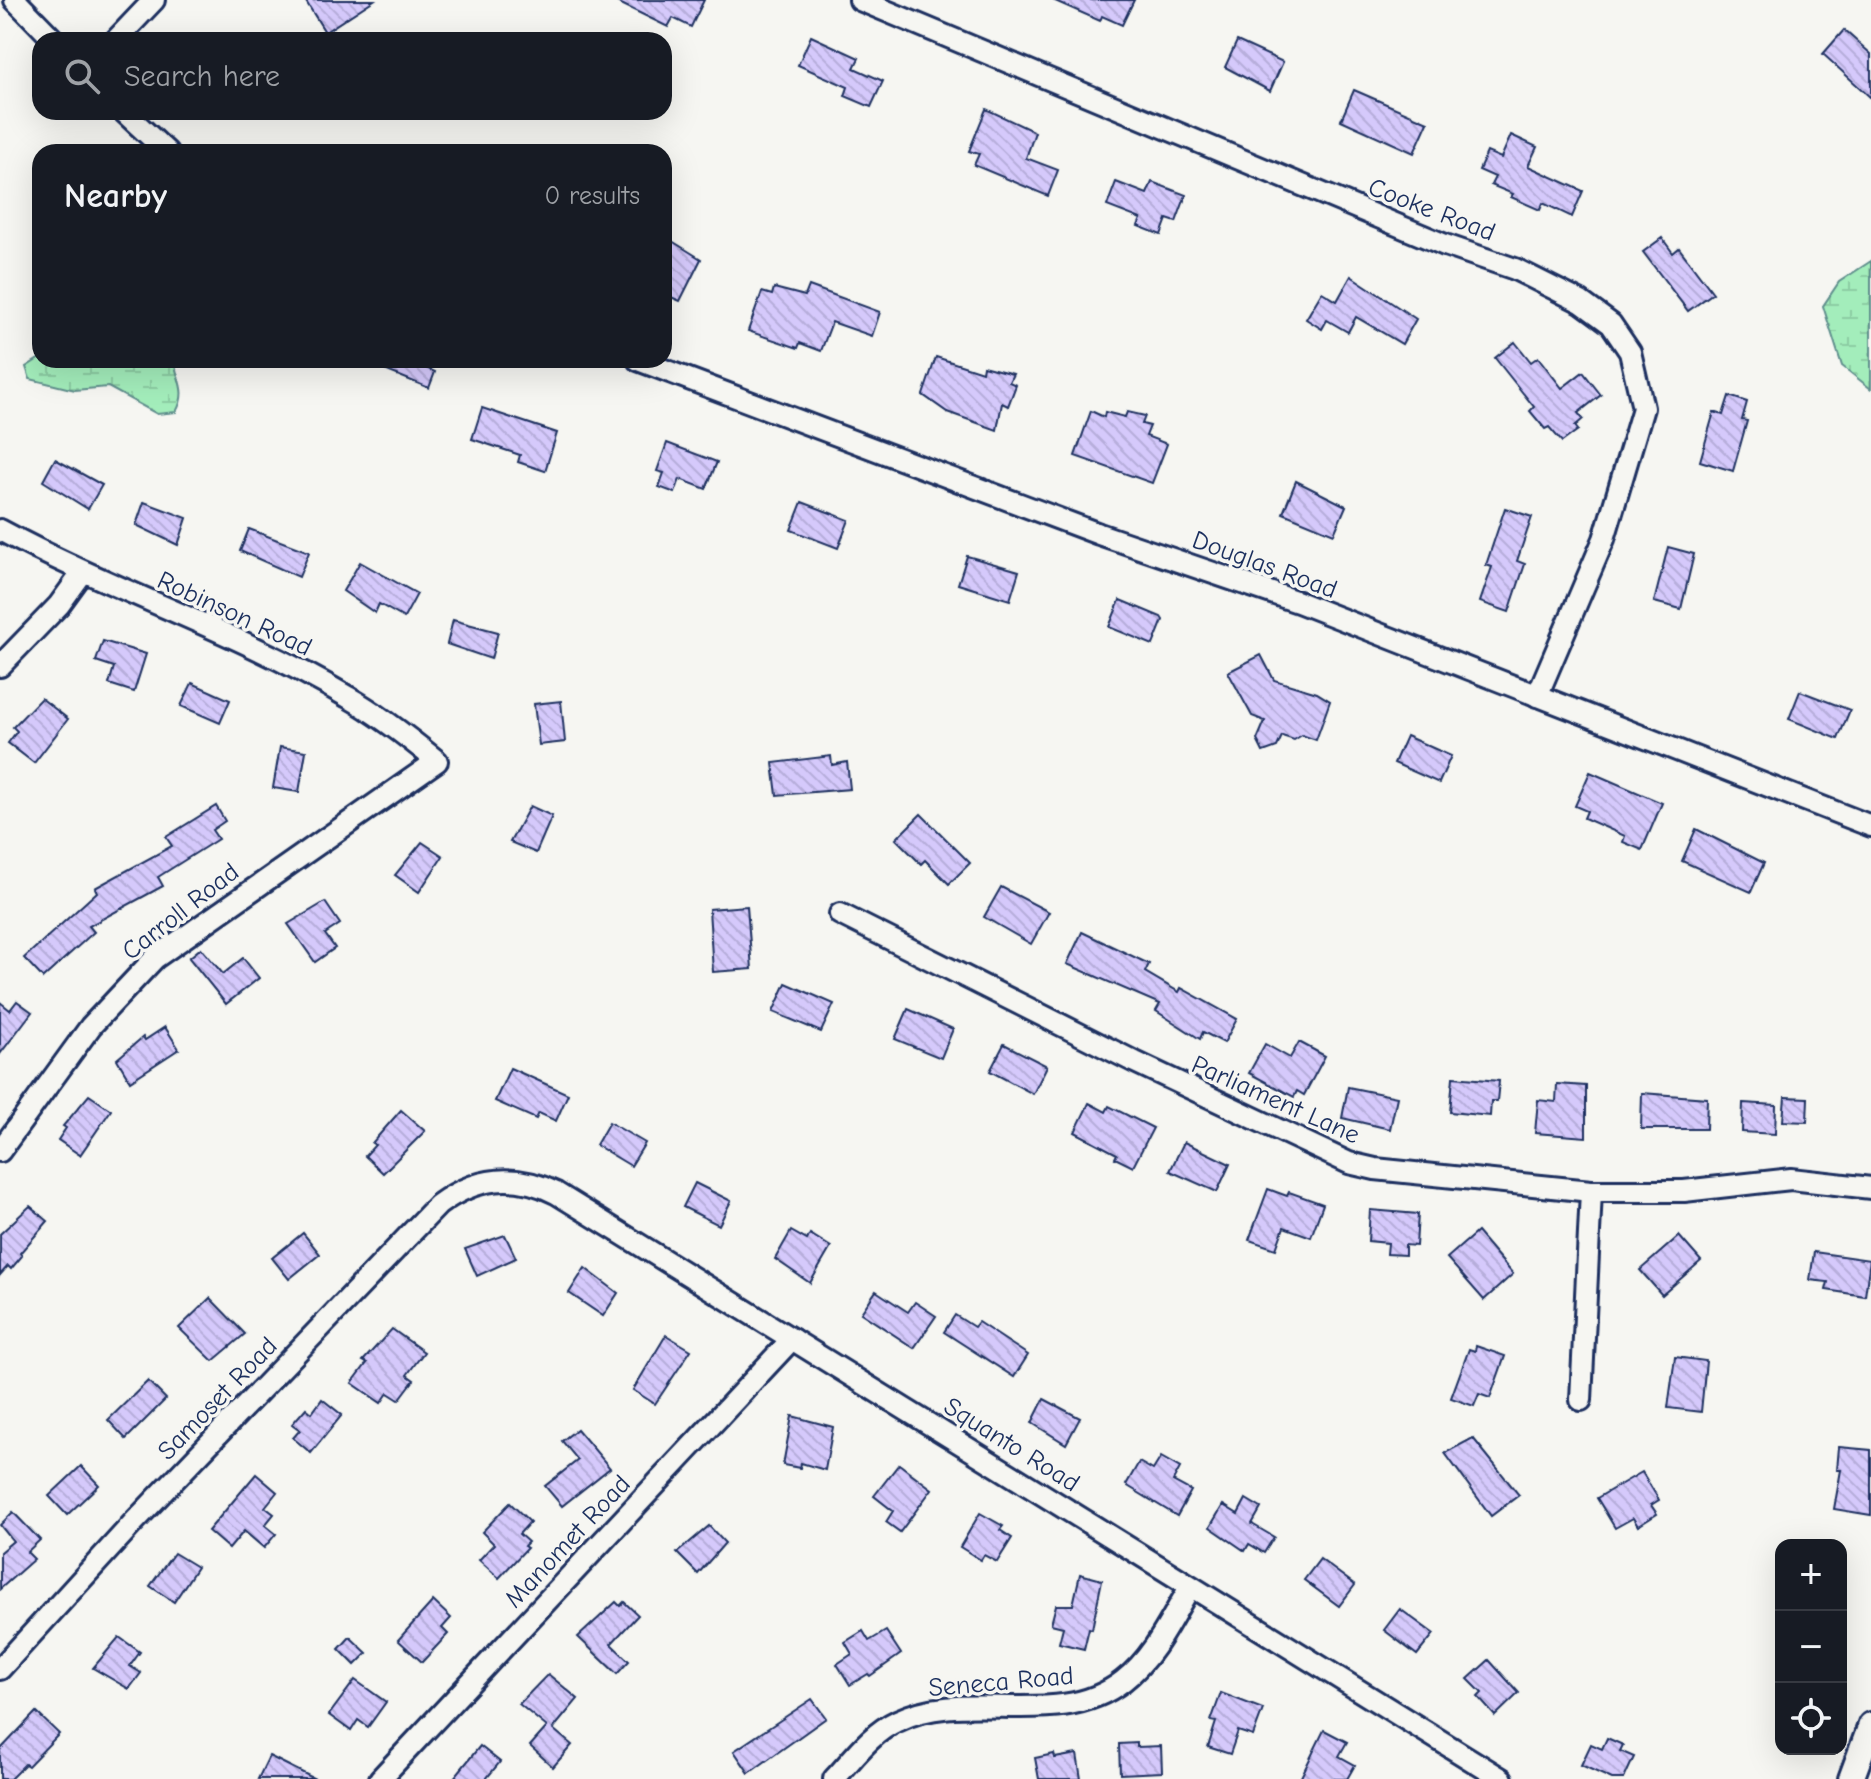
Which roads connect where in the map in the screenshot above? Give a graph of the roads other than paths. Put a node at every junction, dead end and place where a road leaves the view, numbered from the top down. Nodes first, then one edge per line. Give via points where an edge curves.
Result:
1 (15, 0) edge
2 (154, 0) edge
3 (860, 0) edge
4 (46, 32) edge
5 (124, 32) edge
6 (133, 120) edge
7 (158, 144) edge
8 (659, 368) edge
9 (0, 530) edge
10 (83, 572) junction
11 (0, 666) edge
12 (1537, 696) junction
13 (437, 761) joint
14 (1871, 826) edge
15 (840, 914) dead end
16 (0, 1151) edge
17 (486, 1181) joint
18 (1871, 1188) edge
19 (1591, 1191) junction
20 (792, 1339) junction
21 (1581, 1400) dead end
22 (1190, 1587) junction
23 (0, 1669) edge
24 (1871, 1725) edge
25 (380, 1779) edge
26 (834, 1779) edge
27 (1502, 1779) edge
28 (1851, 1779) edge

1 - 4 street
2 - 5 street
3 - 12 street, Cooke Road via 1445,245 1515,269 1581,302 1611,324 1630,352 1643,408 1604,539
6 - 7 street
8 - 12 street, Douglas Road via 1099,534 1298,602
9 - 10 street, Robinson Road
10 - 11 street
10 - 13 street, Robinson Road via 345,694
12 - 14 street, Douglas Road
13 - 16 street, Carroll Road via 155,958 91,1026
15 - 19 street, Parliament Lane via 1325,1154 1375,1169
17 - 20 street, Squanto Road via 520,1179 556,1193
17 - 23 street, Samoset Road via 450,1197 425,1218
18 - 19 street, Parliament Lane via 1791,1179 1684,1191
19 - 21 street
20 - 22 street, Squanto Road
20 - 25 street, Manomet Road
22 - 26 street, Seneca Road via 1147,1657 1111,1689 1065,1705 944,1710 906,1717 874,1736
22 - 27 street, Squanto Road
24 - 28 street

